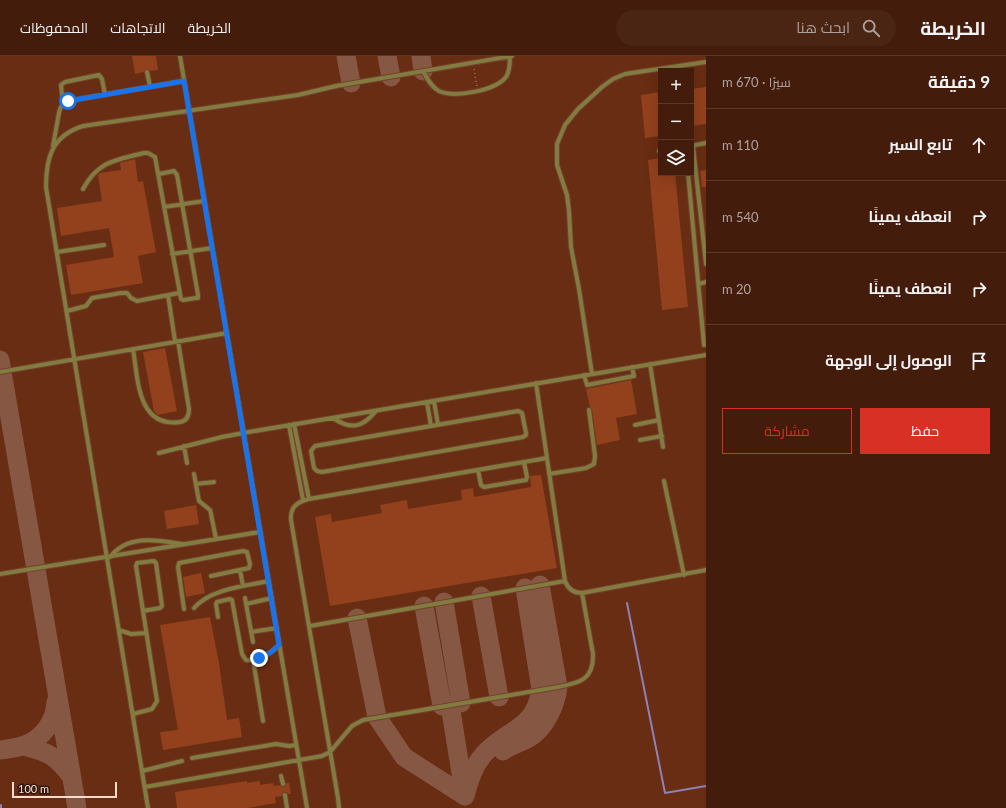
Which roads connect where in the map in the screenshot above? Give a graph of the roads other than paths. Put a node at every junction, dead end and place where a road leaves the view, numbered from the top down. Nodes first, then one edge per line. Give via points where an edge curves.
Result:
1 (180, 56) edge
2 (511, 56) edge
3 (706, 62) edge
4 (423, 71) junction
5 (147, 72) dead end
6 (184, 81) junction
7 (150, 86) junction
8 (105, 95) junction
9 (63, 103) junction
10 (189, 110) junction
11 (706, 143) edge
12 (694, 146) edge
13 (53, 148) junction
14 (694, 160) edge
15 (159, 174) junction
16 (688, 176) edge
17 (697, 180) junction
18 (688, 181) junction
19 (83, 189) dead end
20 (204, 201) junction
21 (182, 204) junction
22 (164, 207) junction
23 (104, 245) dead end
24 (212, 248) junction
25 (190, 251) junction
26 (57, 252) junction
27 (172, 254) junction
28 (706, 264) edge
29 (706, 282) edge
30 (699, 284) junction
31 (180, 293) junction
32 (168, 296) junction
33 (67, 311) junction
34 (227, 333) junction
35 (177, 341) junction
36 (704, 345) dead end
37 (133, 349) junction
38 (706, 354) edge
39 (75, 359) junction
40 (650, 364) junction
41 (632, 367) junction
42 (0, 372) edge
43 (592, 374) junction
44 (584, 375) junction
45 (536, 384) junction
46 (434, 401) junction
47 (427, 402) junction
48 (376, 410) junction
49 (589, 410) dead end
50 (332, 418) junction
51 (659, 420) junction
52 (294, 424) junction
53 (438, 424) junction
54 (634, 425) dead end
55 (289, 426) junction
56 (431, 426) junction
57 (243, 433) junction
58 (662, 436) junction
59 (640, 440) dead end
60 (184, 446) junction
61 (663, 447) dead end
62 (159, 453) dead end
63 (547, 458) junction
64 (524, 462) junction
65 (187, 463) dead end
66 (478, 470) junction
67 (194, 474) dead end
68 (550, 474) junction
69 (664, 481) dead end
70 (214, 482) dead end
71 (196, 484) junction
72 (309, 499) junction
73 (303, 500) junction
74 (260, 532) junction
75 (216, 539) junction
76 (187, 544) junction
77 (109, 557) junction
78 (240, 570) junction
79 (706, 570) edge
80 (0, 574) edge
81 (684, 574) junction
82 (211, 576) dead end
83 (269, 581) junction
84 (565, 581) junction
85 (243, 586) junction
86 (582, 593) junction
87 (245, 598) dead end
88 (272, 598) junction
89 (246, 604) junction
90 (194, 608) dead end
91 (184, 609) dead end
92 (143, 611) junction
93 (218, 617) dead end
94 (310, 626) junction
95 (276, 628) junction
96 (119, 630) junction
97 (251, 632) junction
98 (146, 633) junction
99 (253, 642) dead end
100 (279, 645) junction
101 (253, 660) junction
102 (133, 714) junction
103 (263, 721) dead end
104 (296, 745) junction
105 (330, 752) junction
106 (192, 758) dead end
107 (299, 760) junction
108 (182, 761) dead end
109 (142, 771) junction
110 (281, 776) dead end
111 (282, 784) dead end
112 (145, 787) junction
113 (284, 795) dead end
114 (148, 808) edge
115 (287, 808) edge
116 (307, 808) edge
117 (339, 808) edge

1 - 6 lane
2 - 4 lane
2 - 4 lane via 506,77 497,85 477,91 450,94 438,90
3 - 43 lane via 625,74 613,79 578,109 565,125 557,144 557,165 567,196 571,247
4 - 10 lane via 298,95
5 - 7 lane
6 - 7 lane
6 - 10 lane
7 - 8 lane
8 - 9 lane
8 - 9 lane via 99,75 61,85
9 - 13 lane
10 - 13 lane via 83,126 71,130
10 - 20 lane
11 - 12 lane
13 - 26 lane via 48,159 46,187
14 - 17 lane
15 - 19 lane via 155,157 144,153 104,164 88,179
15 - 21 lane via 172,171 176,173
15 - 22 lane
16 - 18 lane
17 - 18 lane
17 - 28 lane
18 - 30 lane
20 - 21 lane
20 - 24 lane
21 - 22 lane
21 - 25 lane
22 - 27 lane
23 - 26 lane
24 - 25 lane
24 - 34 lane
25 - 27 lane
25 - 31 lane via 198,296 182,300
26 - 33 lane
27 - 31 lane
29 - 30 lane
30 - 36 lane
31 - 32 lane
32 - 33 lane via 138,301 127,293 121,293 92,298 83,307
32 - 35 lane
33 - 39 lane
34 - 35 lane
34 - 57 lane
35 - 37 lane
35 - 37 lane via 189,409 187,419 182,422 160,420 148,411 140,393
37 - 39 lane
38 - 40 lane
39 - 42 lane
39 - 77 lane
40 - 41 lane
40 - 51 lane
41 - 43 lane
41 - 44 lane via 634,376 587,385
43 - 44 lane
44 - 45 lane
45 - 46 lane
45 - 63 lane
46 - 47 lane
46 - 53 lane
47 - 48 lane
47 - 56 lane
48 - 50 lane
48 - 50 lane via 367,421 356,426 344,425
49 - 68 lane via 594,464 586,468
50 - 52 lane
51 - 54 lane
51 - 58 lane
52 - 55 lane
52 - 72 lane
53 - 56 lane
53 - 56 lane via 520,412 523,414 526,435 322,472 314,468 311,451 315,446
55 - 57 lane
55 - 73 lane
57 - 60 lane
57 - 74 lane
58 - 59 lane
58 - 61 lane
60 - 62 lane
60 - 65 lane
63 - 64 lane
63 - 68 lane
64 - 66 lane
64 - 66 lane via 526,480 484,487 481,485
66 - 72 lane
67 - 71 lane
68 - 84 lane
69 - 81 lane
70 - 71 lane
71 - 75 lane via 199,500 210,510
72 - 73 lane
73 - 94 lane via 297,503 291,514
74 - 75 lane
74 - 83 lane
75 - 76 lane
76 - 77 lane
76 - 77 lane via 137,540 124,544
77 - 80 lane
77 - 96 lane
78 - 82 lane
78 - 85 lane
78 - 91 lane via 250,566 246,551 179,563
79 - 81 lane
81 - 86 lane
83 - 85 lane
83 - 88 lane
84 - 86 lane via 571,590
84 - 94 lane
85 - 90 lane via 213,594
86 - 105 lane via 593,654 590,673 583,680 558,687 363,720 352,726
87 - 89 lane
88 - 89 lane
88 - 95 lane
89 - 97 lane
92 - 92 lane via 136,564 154,560 162,606
92 - 98 lane
93 - 101 lane via 217,602 232,600 242,654 246,660
94 - 105 lane
95 - 97 lane
95 - 100 lane
96 - 98 lane via 131,634
96 - 102 lane
97 - 99 lane
98 - 102 lane via 157,701 152,709
100 - 101 lane via 270,653
100 - 104 lane
101 - 103 lane
102 - 109 lane
104 - 106 lane via 276,744
104 - 107 lane
105 - 107 lane
105 - 117 lane
107 - 112 lane
107 - 116 lane
108 - 109 lane
109 - 112 lane
110 - 111 lane
112 - 114 lane
113 - 115 lane

